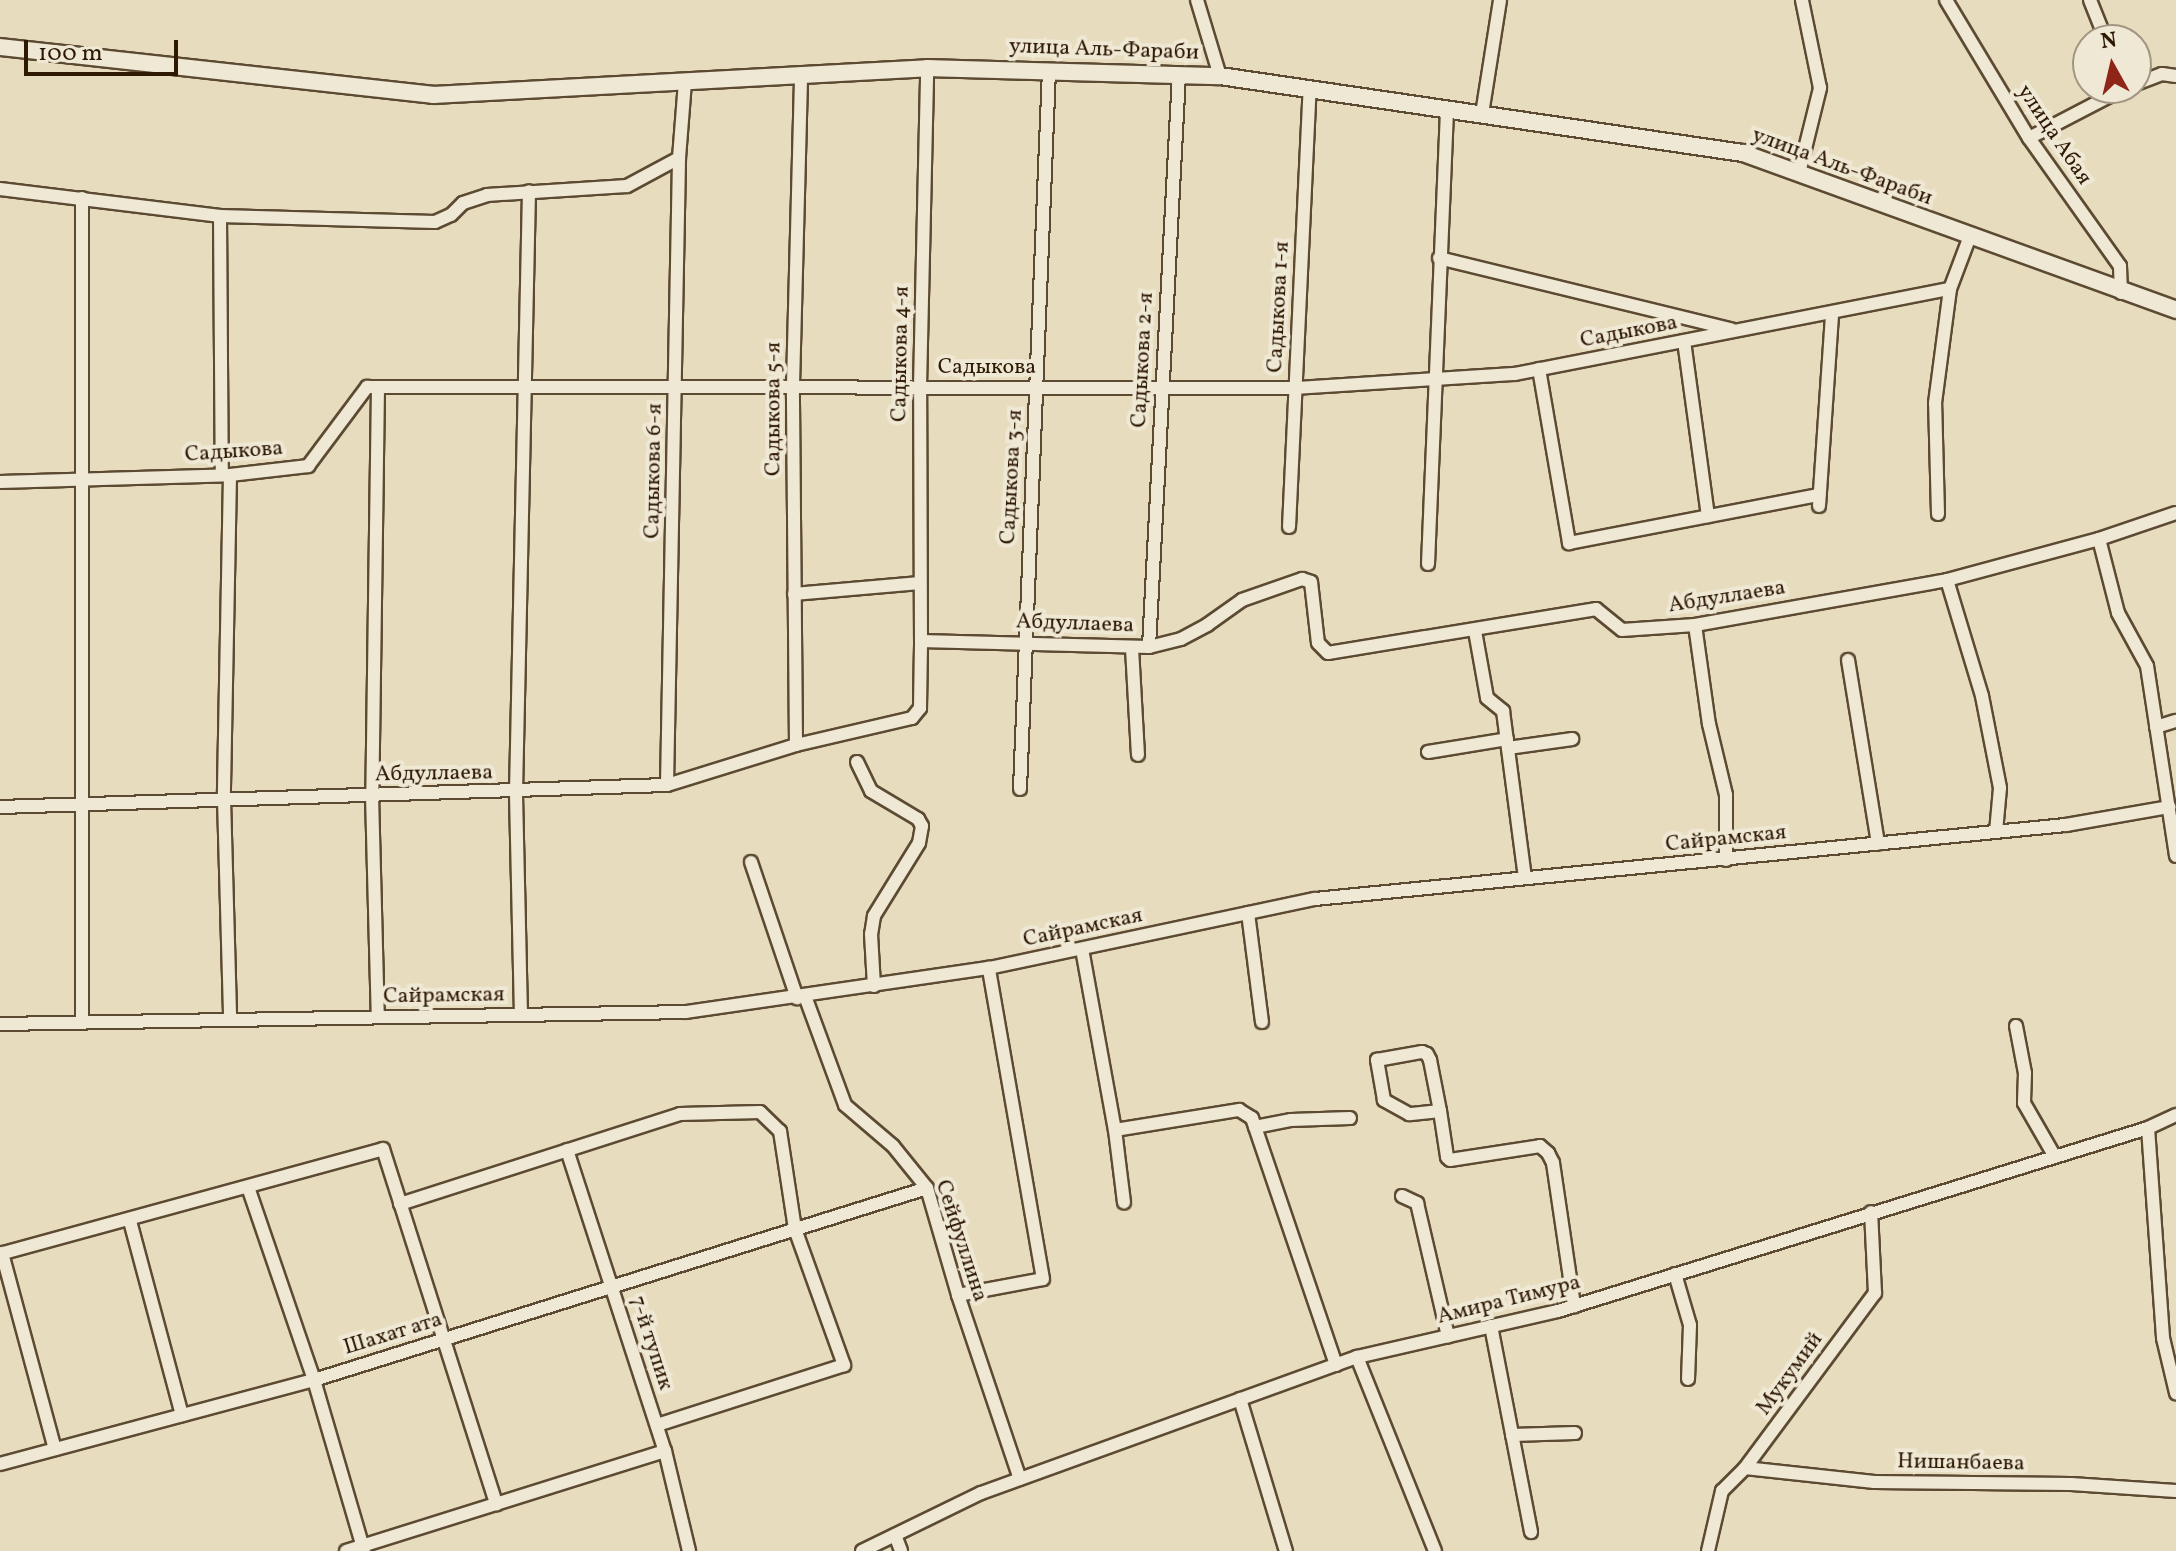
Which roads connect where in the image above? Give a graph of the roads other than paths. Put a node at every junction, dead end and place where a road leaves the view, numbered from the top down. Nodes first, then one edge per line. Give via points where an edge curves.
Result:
1 (1197, 0) edge
2 (1500, 0) edge
3 (1802, 0) edge
4 (1946, 0) edge
5 (2090, 0) edge
6 (2100, 24) edge
7 (0, 47) edge
8 (927, 68) junction
9 (1049, 70) junction
10 (801, 73) junction
11 (1179, 75) junction
12 (1220, 76) junction
13 (2176, 76) edge
14 (2152, 78) edge
15 (685, 81) junction
16 (1310, 89) junction
17 (2094, 104) edge
18 (1447, 109) junction
19 (1482, 114) junction
20 (2029, 138) junction
21 (679, 158) junction
22 (1799, 173) junction
23 (0, 189) edge
24 (529, 191) junction
25 (82, 198) junction
26 (220, 216) junction
27 (1970, 236) junction
28 (1439, 258) junction
29 (1950, 289) junction
30 (2121, 293) junction
31 (2176, 310) edge
32 (1832, 313) junction
33 (1738, 331) junction
34 (1684, 341) junction
35 (1539, 369) junction
36 (1433, 379) junction
37 (793, 385) junction
38 (527, 386) junction
39 (676, 386) junction
40 (378, 387) junction
41 (920, 387) junction
42 (1037, 388) junction
43 (1296, 388) junction
44 (1161, 389) junction
45 (226, 475) junction
46 (84, 479) junction
47 (0, 482) edge
48 (2176, 513) edge
49 (1938, 514) dead end
50 (1708, 516) junction
51 (1289, 527) dead end
52 (2099, 539) junction
53 (1428, 564) dead end
54 (1947, 580) junction
55 (920, 583) junction
56 (794, 594) junction
57 (1695, 625) junction
58 (1475, 631) junction
59 (921, 641) junction
60 (1024, 642) junction
61 (1149, 647) junction
62 (1132, 648) junction
63 (1848, 660) dead end
64 (2176, 721) edge
65 (2156, 727) junction
66 (1572, 739) dead end
67 (1508, 744) junction
68 (796, 745) junction
69 (1428, 752) dead end
70 (1138, 755) dead end
71 (857, 762) dead end
72 (667, 785) junction
73 (1020, 789) dead end
74 (516, 792) junction
75 (372, 795) junction
76 (224, 799) junction
77 (81, 804) junction
78 (0, 807) edge
79 (2169, 807) junction
80 (1996, 832) junction
81 (1878, 844) junction
82 (2176, 856) edge
83 (1726, 860) junction
84 (751, 862) dead end
85 (1525, 878) junction
86 (1248, 913) junction
87 (1082, 949) junction
88 (989, 968) junction
89 (874, 986) junction
90 (801, 997) junction
91 (521, 1015) junction
92 (378, 1017) junction
93 (230, 1020) junction
94 (82, 1022) junction
95 (1262, 1022) dead end
96 (0, 1024) edge
97 (2016, 1026) dead end
98 (1440, 1111) junction
99 (2176, 1115) edge
100 (1350, 1118) dead end
101 (1255, 1127) junction
102 (2148, 1128) junction
103 (1115, 1130) junction
104 (567, 1150) junction
105 (2055, 1157) junction
106 (248, 1187) junction
107 (927, 1188) junction
108 (1402, 1196) dead end
109 (1124, 1202) dead end
110 (400, 1204) junction
111 (1871, 1212) junction
112 (130, 1221) junction
113 (795, 1229) junction
114 (1, 1254) edge
115 (1675, 1274) junction
116 (611, 1287) junction
117 (958, 1295) junction
118 (1574, 1306) junction
119 (1491, 1326) junction
120 (1448, 1336) junction
121 (443, 1340) junction
122 (1357, 1357) junction
123 (1336, 1365) junction
124 (1688, 1379) dead end
125 (314, 1380) junction
126 (2176, 1393) edge
127 (1240, 1399) junction
128 (182, 1415) junction
129 (657, 1425) junction
130 (1575, 1433) dead end
131 (1512, 1435) junction
132 (55, 1449) junction
133 (665, 1451) junction
134 (0, 1464) edge
135 (1745, 1468) junction
136 (1020, 1479) junction
137 (2176, 1491) edge
138 (496, 1504) junction
139 (1531, 1532) dead end
140 (895, 1535) junction
141 (364, 1549) edge
142 (346, 1551) edge
143 (689, 1551) edge
144 (862, 1551) edge
145 (901, 1551) edge
146 (1286, 1551) edge
147 (1435, 1551) edge
148 (1708, 1551) edge

1 - 12 street
2 - 19 street
3 - 22 street via 1820,88
4 - 20 street, улица Абая
5 - 6 street
7 - 15 main road, улица Аль-Фараби via 433,95
8 - 9 main road, улица Аль-Фараби
8 - 10 main road, улица Аль-Фараби
8 - 41 street, Садыкова 4-я
9 - 11 main road, улица Аль-Фараби
9 - 42 street, Садыкова 3-я
10 - 15 main road, улица Аль-Фараби
10 - 37 street, Садыкова 5-я
11 - 12 main road, улица Аль-Фараби
11 - 44 street, Садыкова 2-я
12 - 16 main road, улица Аль-Фараби
13 - 14 street
15 - 21 street, Садыкова 6-я
16 - 18 main road, улица Аль-Фараби
16 - 43 street, Садыкова 1-я
17 - 20 street
18 - 19 main road, улица Аль-Фараби
18 - 28 street
19 - 22 main road, улица Аль-Фараби via 1743,153
20 - 30 street, улица Абая via 2120,266
21 - 24 street via 627,186
21 - 39 street, Садыкова 6-я
22 - 27 main road, улица Аль-Фараби
23 - 25 street
24 - 26 street via 487,195 435,222
24 - 38 street
25 - 26 street
25 - 46 street
26 - 45 street
27 - 29 street
27 - 30 main road, улица Аль-Фараби
28 - 33 street
28 - 36 street
29 - 32 street, Садыкова
29 - 49 street via 1935,403
30 - 31 main road, улица Аль-Фараби
32 - 33 street, Садыкова
32 - 50 street via 1819,500
33 - 34 street, Садыкова
34 - 35 street, Садыкова
34 - 50 street
35 - 36 street, Садыкова
35 - 50 street via 1569,543
36 - 43 street, Садыкова
36 - 53 street
37 - 39 street, Садыкова
37 - 41 street, Садыкова
37 - 56 street, Садыкова 5-я
38 - 39 street, Садыкова
38 - 40 street, Садыкова
38 - 74 street
39 - 72 street, Садыкова 6-я
40 - 45 street, Садыкова via 367,387 308,466
40 - 75 street
41 - 42 street, Садыкова
41 - 55 street, Садыкова 4-я
42 - 44 street, Садыкова
42 - 60 street, Садыкова 3-я
43 - 44 street, Садыкова
43 - 51 street, Садыкова 1-я
44 - 61 street, Садыкова 2-я
45 - 46 street, Садыкова
45 - 76 street
46 - 47 street, Садыкова
46 - 77 street
48 - 52 street, Абдуллаева
52 - 54 street, Абдуллаева
52 - 65 street via 2118,613 2147,666
54 - 57 street, Абдуллаева
54 - 80 street via 1982,696 2000,788
55 - 56 street
55 - 59 street, Садыкова 4-я
56 - 68 street, Садыкова 5-я
57 - 58 street, Абдуллаева via 1622,630 1596,609
57 - 83 street via 1726,795
58 - 61 street, Абдуллаева via 1328,653 1318,643 1311,582 1302,579 1242,600 1181,639
58 - 67 street via 1487,698 1503,711
59 - 60 street, Абдуллаева
59 - 68 street, Абдуллаева via 920,708 912,718
60 - 62 street, Абдуллаева
60 - 73 street, Садыкова 3-я
61 - 62 street, Абдуллаева
62 - 70 street
63 - 81 street
64 - 65 street
65 - 79 street
66 - 67 street
67 - 69 street
67 - 85 street
68 - 72 street, Абдуллаева
71 - 89 street via 871,791 922,826 919,843 874,916
72 - 74 street, Абдуллаева
74 - 75 street, Абдуллаева
74 - 91 street
75 - 76 street, Абдуллаева
75 - 92 street
76 - 77 street, Абдуллаева
76 - 93 street
77 - 78 street, Абдуллаева
77 - 94 street
79 - 80 street, Сайрамская
79 - 82 street
80 - 81 street, Сайрамская
81 - 83 street, Сайрамская
83 - 85 street, Сайрамская
84 - 90 street, Сейфуллина
85 - 86 street, Сайрамская via 1315,899
86 - 87 street, Сайрамская
86 - 95 street
87 - 88 street, Сайрамская
87 - 103 street
88 - 89 street, Сайрамская
88 - 117 street via 1043,1279
89 - 90 street, Сайрамская
90 - 91 street, Сайрамская via 686,1012
90 - 107 street, Сейфуллина via 845,1105 893,1146
91 - 92 street, Сайрамская
92 - 93 street, Сайрамская
93 - 94 street, Сайрамская
94 - 96 street, Сайрамская
97 - 105 street via 2025,1073 2024,1103
98 - 98 street via 1427,1054 1377,1060 1384,1100 1409,1114
98 - 118 street via 1447,1157 1454,1162 1540,1146 1548,1153
99 - 102 street, Амира Тимура
100 - 101 street
101 - 103 street via 1239,1110
101 - 123 street
102 - 105 street, Амира Тимура
102 - 126 street via 2163,1338
103 - 109 street
104 - 110 street
104 - 113 street via 680,1114 760,1112 780,1131
104 - 116 street, 7-й тупик
105 - 111 street, Амира Тимура
106 - 110 street via 383,1149
106 - 112 street
106 - 125 street
107 - 113 street, Шахат ата
107 - 117 street, Сейфуллина
108 - 120 street via 1417,1203
110 - 121 street
111 - 115 street, Амира Тимура
111 - 135 street, Мукумий via 1875,1293
112 - 114 street
112 - 128 street
113 - 116 street, Шахат ата
113 - 129 street via 844,1365
114 - 132 street
115 - 118 street, Амира Тимура
115 - 124 street via 1690,1325
116 - 121 street, Шахат ата
116 - 129 street, 7-й тупик
117 - 136 street, Сейфуллина
118 - 119 street, Амира Тимура
119 - 120 street, Амира Тимура
119 - 131 street
120 - 122 street, Амира Тимура
121 - 125 street, Шахат ата
121 - 138 street
122 - 123 street, Амира Тимура
122 - 147 street
123 - 127 street, Амира Тимура
125 - 128 street, Шахат ата
125 - 141 street
127 - 136 street, Амира Тимура
127 - 146 street
128 - 132 street, Шахат ата
129 - 133 street, 7-й тупик
130 - 131 street
131 - 139 street
132 - 134 street, Шахат ата
133 - 138 street
133 - 143 street, 7-й тупик
135 - 137 street, Нишанбаева via 1874,1482
135 - 148 street, Мукумий via 1722,1491
136 - 140 street, Амира Тимура
138 - 141 street
140 - 144 street, Амира Тимура
140 - 145 street
141 - 142 street

